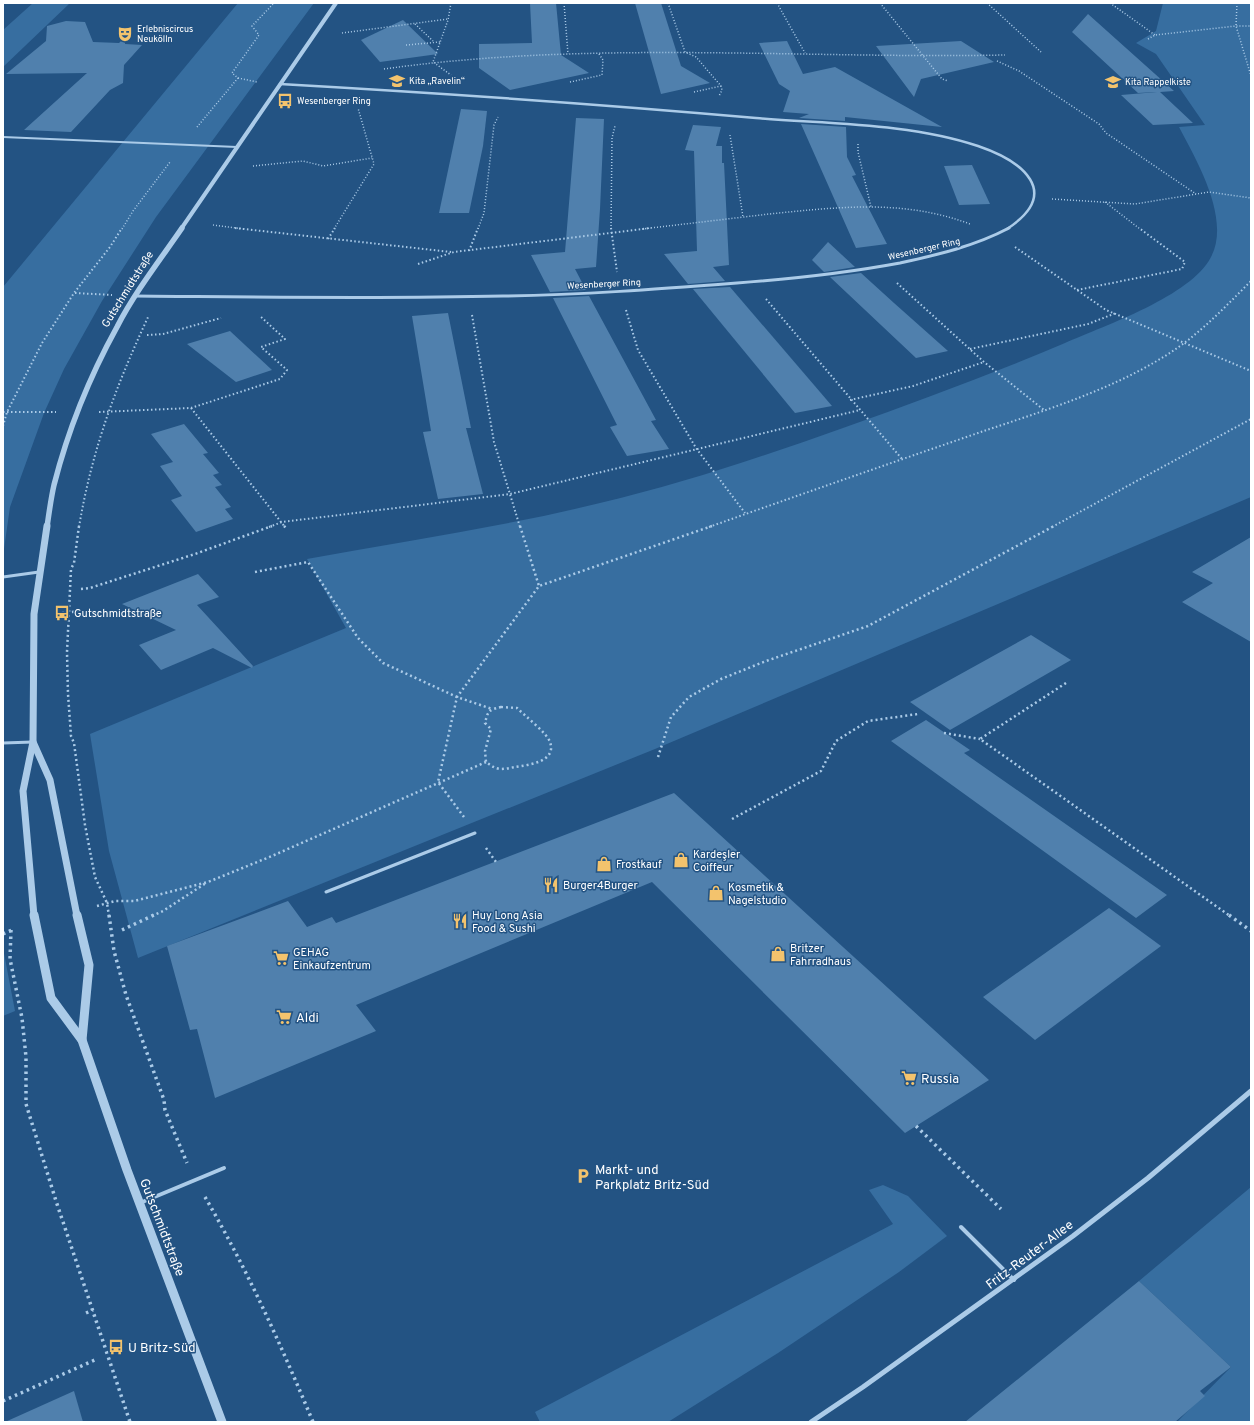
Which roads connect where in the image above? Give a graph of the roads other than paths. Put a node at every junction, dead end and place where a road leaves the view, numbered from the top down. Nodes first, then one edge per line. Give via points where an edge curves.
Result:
1 (336, 3) edge
2 (280, 84) junction
3 (3, 137) edge
4 (237, 147) junction
5 (136, 296) junction
6 (39, 572) junction
7 (3, 577) edge
8 (33, 742) junction
9 (3, 743) edge
10 (475, 833) road end
11 (326, 892) dead end
12 (82, 1040) junction
13 (1251, 1091) edge
14 (224, 1168) dead end
15 (140, 1203) junction
16 (961, 1227) dead end
17 (1014, 1280) junction
18 (222, 1422) edge
19 (811, 1422) edge

1 - 2 street, Gutschmidtstraße
2 - 4 street, Gutschmidtstraße
2 - 5 street, Wesenberger Ring via 707,114 906,131 951,139 997,154 1026,172 1033,181 1034,198 1025,215 1011,226 975,243 937,255 879,266 751,282 620,291 469,297
3 - 4 lane
4 - 5 street, Gutschmidtstraße
5 - 6 street, Gutschmidtstraße via 102,356 78,413 54,485
6 - 7 lane
6 - 8 street, Gutschmidtstraße via 32,644
8 - 9 lane
8 - 12 street, Gutschmidtstraße via 50,780 89,965
8 - 12 street, Gutschmidtstraße via 23,791 35,923 51,998
10 - 11 lane
12 - 15 street, Gutschmidtstraße
13 - 17 street, Fritz-Reuter-Allee via 1148,1178
14 - 15 lane
15 - 18 street, Gutschmidtstraße
16 - 17 lane
17 - 19 street, Fritz-Reuter-Allee

